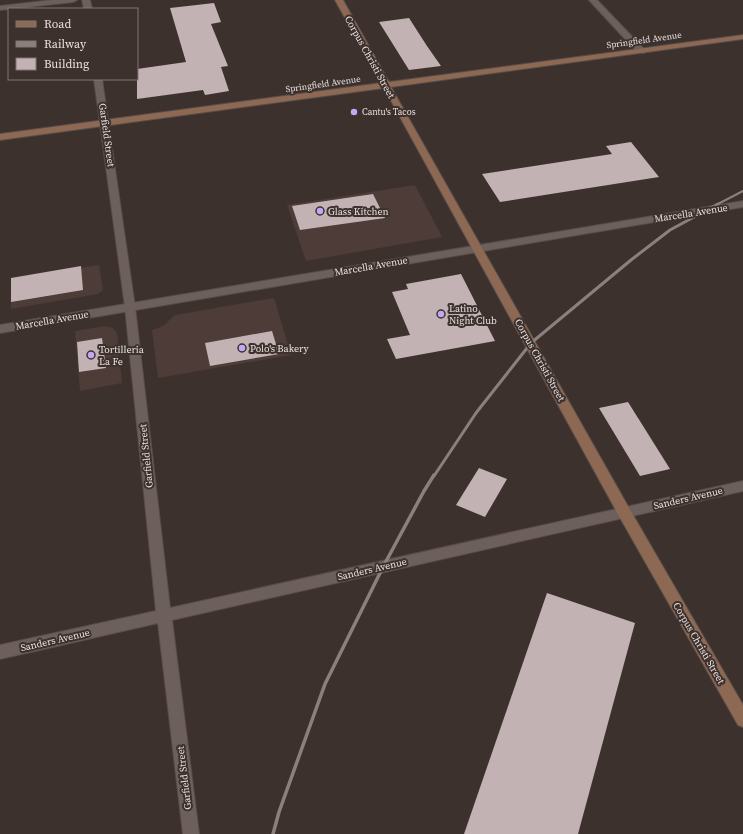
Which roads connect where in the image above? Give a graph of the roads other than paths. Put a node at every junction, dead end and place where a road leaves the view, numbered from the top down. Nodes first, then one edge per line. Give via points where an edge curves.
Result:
1 (72, 0) edge
2 (339, 0) edge
3 (593, 0) edge
4 (0, 8) edge
5 (743, 37) edge
6 (641, 51) junction
7 (98, 80) edge
8 (386, 85) junction
9 (105, 123) junction
10 (0, 137) edge
11 (743, 204) edge
12 (476, 248) junction
13 (130, 307) junction
14 (0, 329) edge
15 (743, 486) edge
16 (624, 512) junction
17 (164, 615) junction
18 (0, 652) edge
19 (743, 720) edge
20 (191, 834) edge

1 - 4 street
2 - 8 main road, Corpus Christi Street
3 - 6 street
5 - 6 main road, Springfield Avenue
6 - 8 main road, Springfield Avenue
7 - 9 street, Garfield Street
8 - 9 main road, Springfield Avenue
8 - 12 main road, Corpus Christi Street
9 - 10 main road, Springfield Avenue
9 - 13 street, Garfield Street
11 - 12 street, Marcella Avenue
12 - 13 street, Marcella Avenue
12 - 16 main road, Corpus Christi Street
13 - 14 street, Marcella Avenue
13 - 17 street, Garfield Street
15 - 16 street, Sanders Avenue
16 - 17 street, Sanders Avenue
16 - 19 main road, Corpus Christi Street
17 - 18 street, Sanders Avenue
17 - 20 street, Garfield Street

